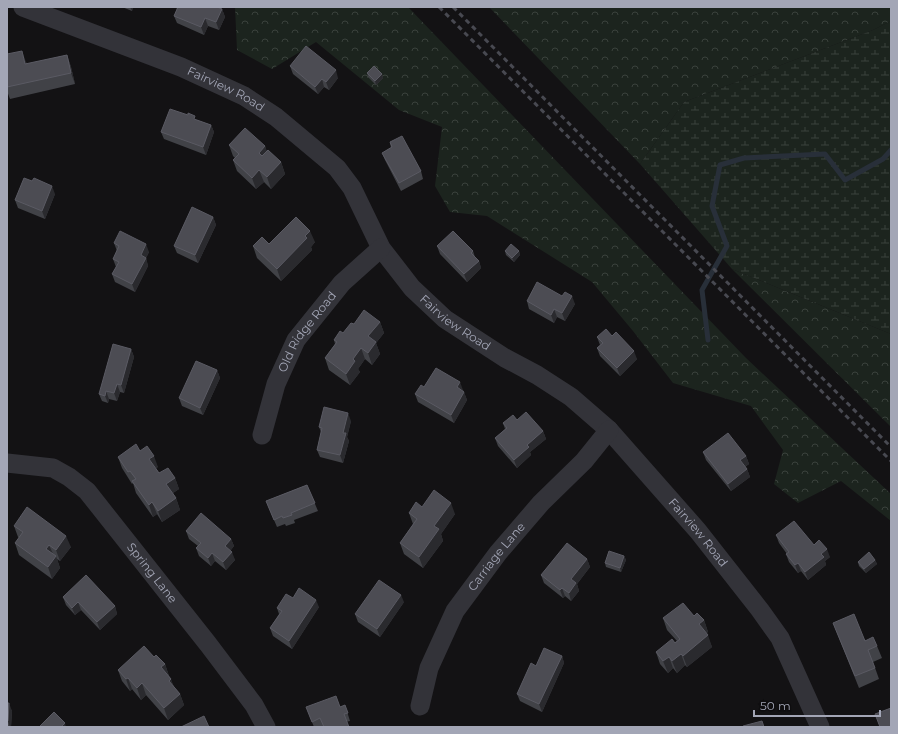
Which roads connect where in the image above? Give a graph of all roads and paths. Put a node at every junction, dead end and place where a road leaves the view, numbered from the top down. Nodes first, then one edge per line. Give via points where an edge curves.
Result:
1 (23, 7) edge
2 (381, 248) junction
3 (609, 430) junction
4 (262, 435) dead end
5 (7, 463) edge
6 (420, 706) dead end
7 (266, 727) edge
8 (820, 727) edge

1 - 2 street, Fairview Road via 181,67 244,96 276,116 336,168 352,188
2 - 3 street, Fairview Road via 412,288 445,319 571,397
2 - 4 street, Old Ridge Road via 342,283 296,340 276,384
3 - 6 street, Carriage Lane via 584,461 541,503 498,553 455,610 429,668
3 - 8 street, Fairview Road via 698,532 780,638
5 - 7 street, Spring Lane via 53,468 87,490 208,644 254,705

